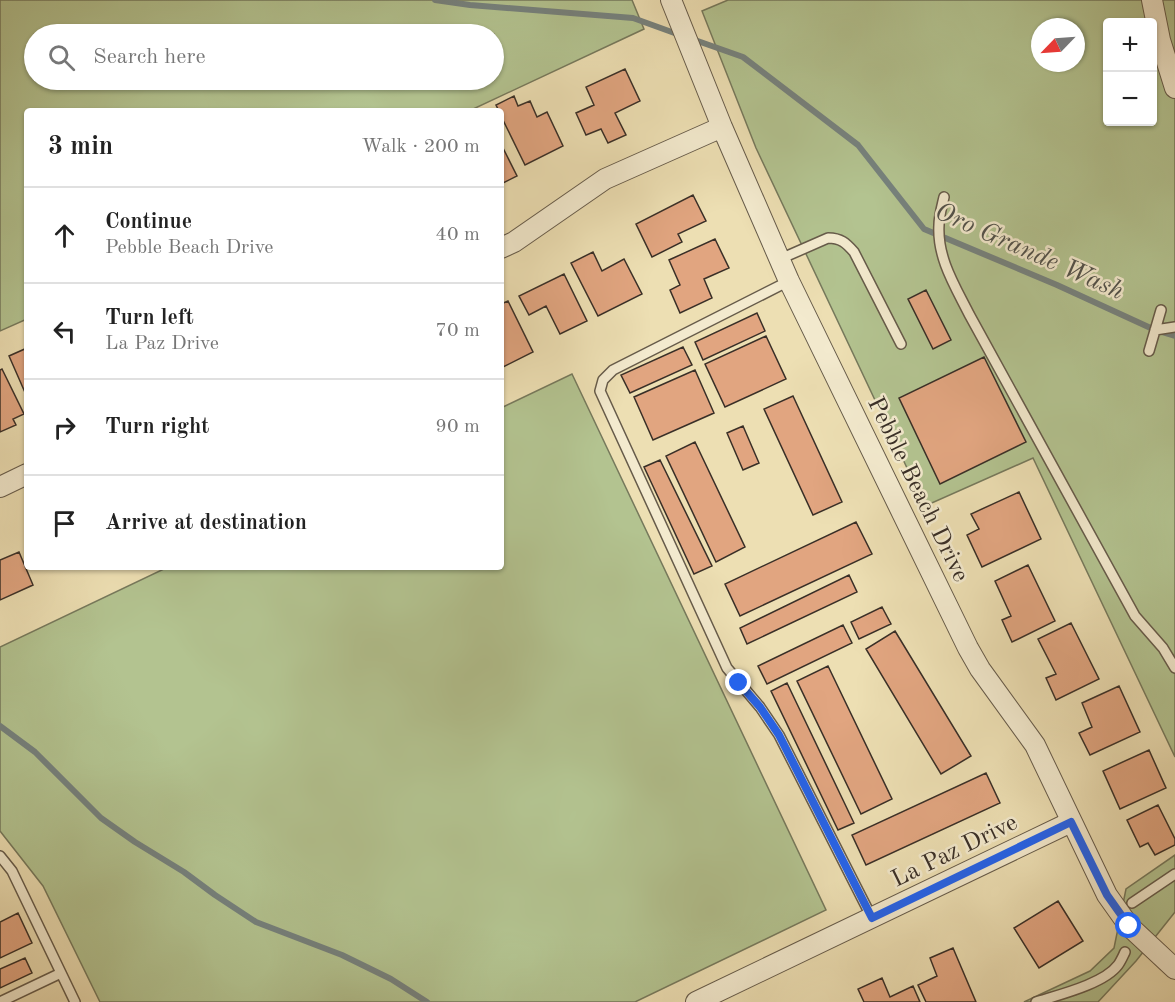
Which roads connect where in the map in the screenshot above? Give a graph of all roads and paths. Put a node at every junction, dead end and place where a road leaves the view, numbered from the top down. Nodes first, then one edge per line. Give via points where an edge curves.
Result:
1 (671, 0) edge
2 (1152, 0) edge
3 (1175, 88) edge
4 (722, 127) junction
5 (944, 197) dead end
6 (504, 247) edge
7 (780, 260) junction
8 (789, 281) junction
9 (1161, 310) dead end
10 (1175, 327) edge
11 (1155, 330) junction
12 (901, 344) dead end
13 (1149, 351) dead end
14 (24, 475) edge
15 (0, 487) edge
16 (1175, 668) edge
17 (1071, 822) junction
18 (0, 856) edge
19 (1175, 874) edge
20 (1132, 903) dead end
21 (872, 918) junction
22 (1125, 952) dead end
23 (1175, 969) edge
24 (60, 973) junction
25 (0, 1002) edge
26 (75, 1002) edge
27 (696, 1002) edge
28 (1036, 1002) edge

1 - 4 street, Pebble Beach Drive
2 - 3 street
4 - 6 street via 605,179
4 - 7 street, Pebble Beach Drive
5 - 16 lane via 938,225 947,271 1135,616
7 - 8 street, Pebble Beach Drive
7 - 12 lane via 828,238 846,242
8 - 17 street, Pebble Beach Drive via 968,648 1035,745
8 - 21 lane via 613,370 603,380 600,391 727,668 779,735
9 - 11 lane
10 - 11 lane
11 - 13 lane
14 - 15 street
17 - 21 street, La Paz Drive
17 - 23 street, Pebble Beach Drive via 1107,895 1129,926
18 - 24 lane via 12,871
19 - 20 lane
21 - 27 street, La Paz Drive
22 - 28 lane via 1118,965 1103,976
24 - 25 lane
24 - 26 lane

